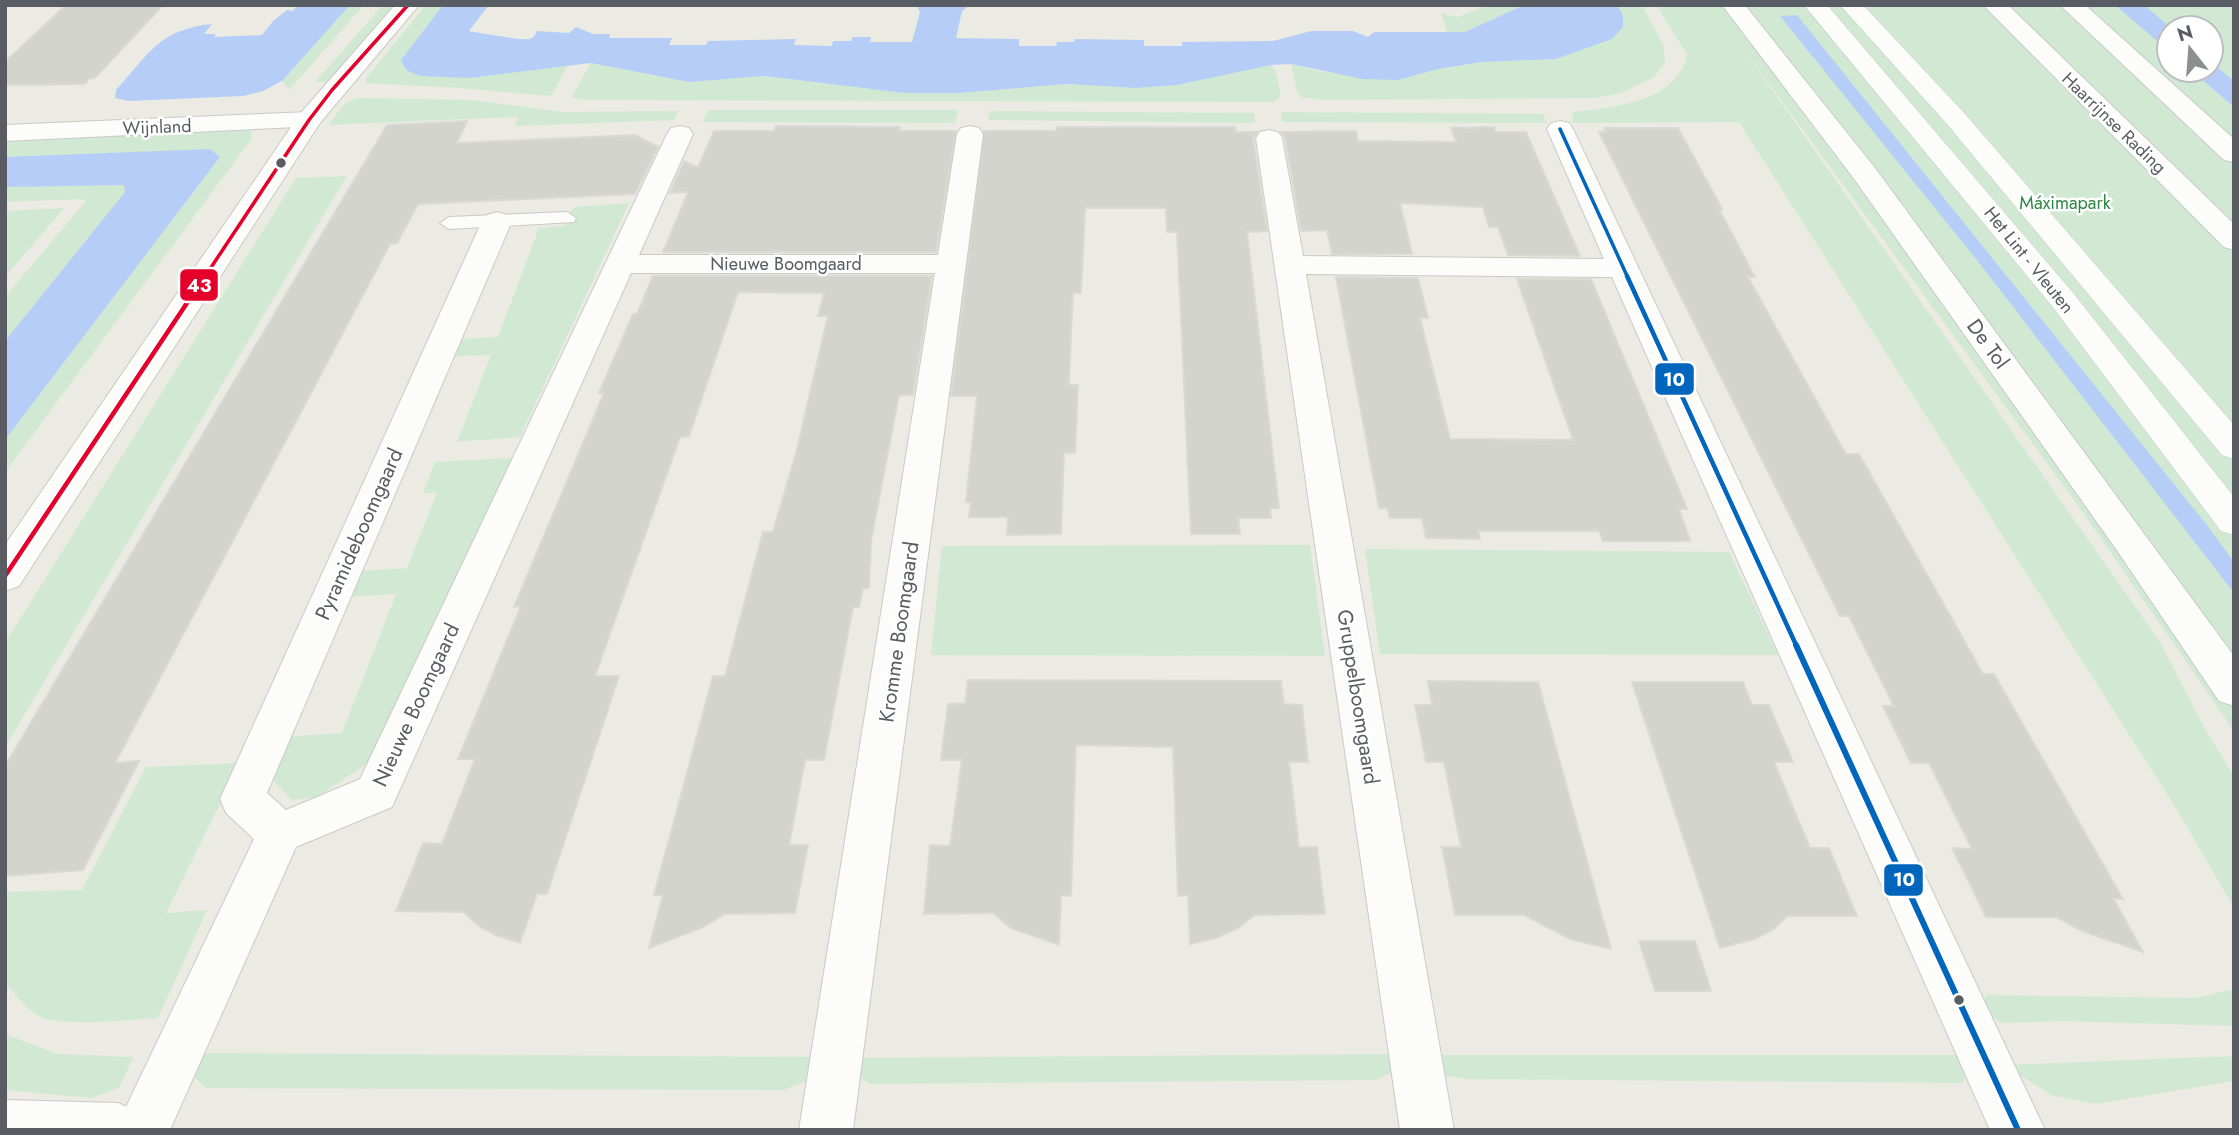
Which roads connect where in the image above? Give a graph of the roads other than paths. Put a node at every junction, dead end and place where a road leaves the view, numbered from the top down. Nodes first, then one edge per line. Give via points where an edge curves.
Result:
1 (408, 5) edge
2 (1732, 5) edge
3 (1994, 5) edge
4 (2071, 5) edge
5 (1852, 6) edge
6 (1818, 8) edge
7 (1913, 118) junction
8 (1956, 119) junction
9 (309, 120) junction
10 (1560, 129) dead end
11 (5, 133) edge
12 (680, 134) dead end
13 (970, 134) dead end
14 (1269, 138) dead end
15 (2234, 154) edge
16 (567, 218) dead end
17 (497, 221) junction
18 (449, 223) dead end
19 (2234, 241) edge
20 (620, 264) junction
21 (952, 264) junction
22 (1289, 265) junction
23 (1623, 268) junction
24 (2063, 300) junction
25 (2113, 301) junction
26 (2234, 447) edge
27 (2234, 522) edge
28 (5, 576) edge
29 (2234, 689) edge
30 (280, 834) junction
31 (5, 1127) edge
32 (118, 1130) edge
33 (142, 1130) edge
34 (826, 1130) edge
35 (1427, 1130) edge
36 (2018, 1130) edge

1 - 9 street
2 - 29 street, De Tol via 1865,174
3 - 19 street, Haarrijnse Rading
4 - 15 street
5 - 6 street
5 - 8 street, Het Lint - Vleuten
6 - 7 street, Het Lint - Vleuten
7 - 8 street
7 - 24 street, Het Lint - Vleuten
8 - 25 street, Het Lint - Vleuten
9 - 11 street, Wijnland
9 - 28 street
10 - 23 street
12 - 20 street, Nieuwe Boomgaard
13 - 21 street, Kromme Boomgaard
14 - 22 street, Gruppelboomgaard
16 - 17 lane
17 - 18 lane
17 - 30 street, Pyramideboomgaard via 242,799
20 - 21 street, Nieuwe Boomgaard
20 - 30 street, Nieuwe Boomgaard via 376,793
21 - 34 street, Kromme Boomgaard
22 - 23 street
22 - 35 street, Gruppelboomgaard
23 - 36 street
24 - 25 street
24 - 27 street, Het Lint - Vleuten
25 - 26 street, Het Lint - Vleuten
30 - 33 street
31 - 32 street

